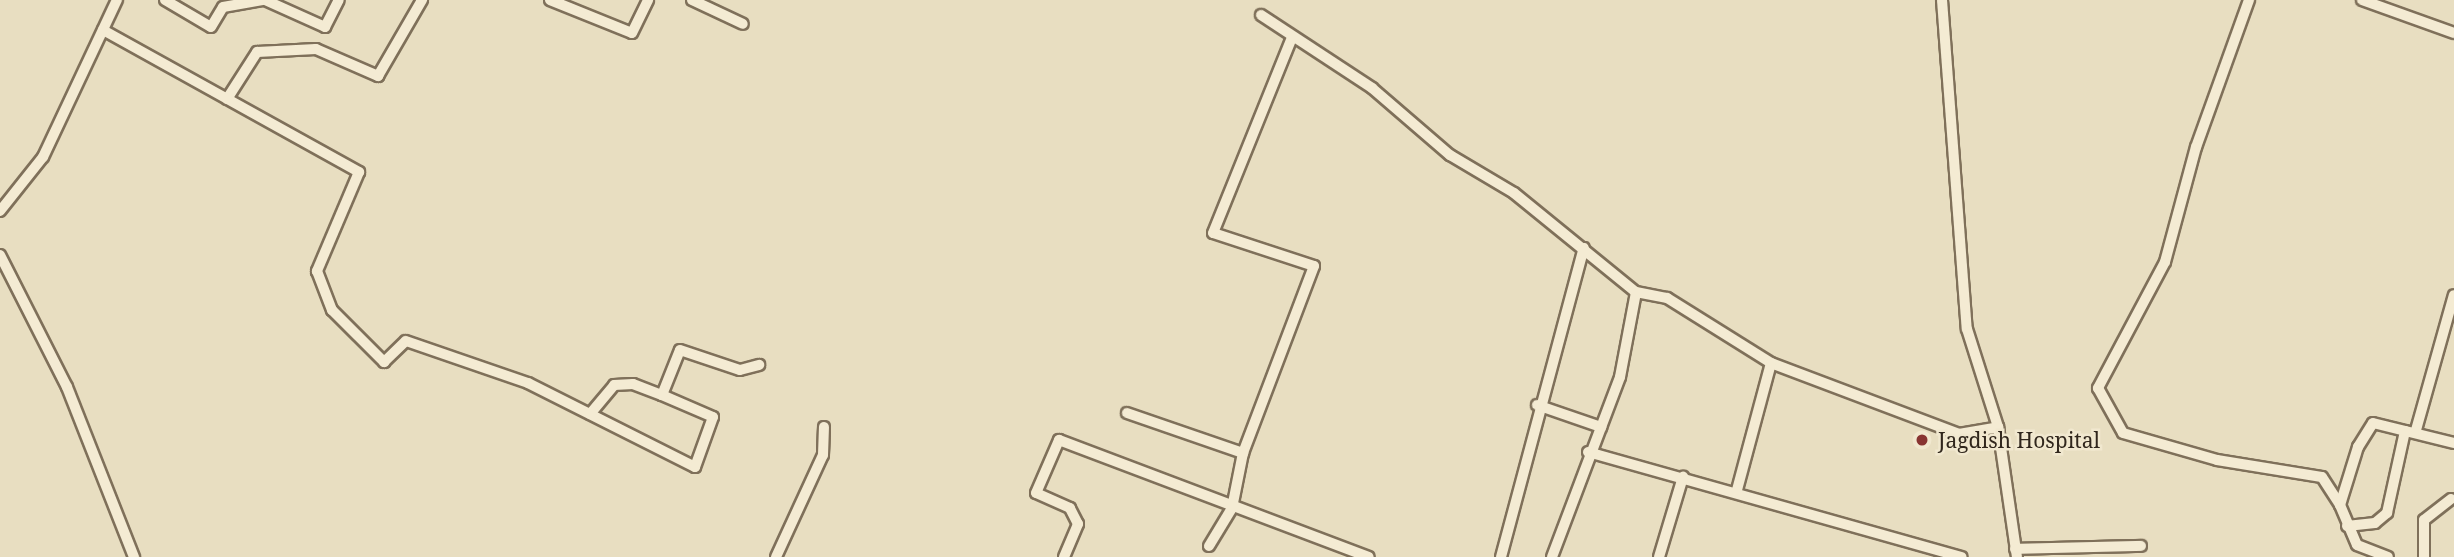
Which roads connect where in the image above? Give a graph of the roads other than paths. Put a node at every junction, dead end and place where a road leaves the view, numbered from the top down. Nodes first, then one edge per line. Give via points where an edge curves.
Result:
1 (117, 0) edge
2 (165, 0) edge
3 (264, 0) edge
4 (339, 0) edge
5 (422, 0) edge
6 (550, 0) edge
7 (648, 0) edge
8 (692, 0) edge
9 (1942, 0) edge
10 (2249, 0) edge
11 (2362, 0) edge
12 (1261, 15) dead end
13 (743, 24) dead end
14 (103, 30) junction
15 (2454, 33) edge
16 (1293, 37) junction
17 (227, 99) junction
18 (0, 211) edge
19 (1584, 248) junction
20 (0, 255) edge
21 (1636, 292) junction
22 (2454, 295) edge
23 (1771, 363) junction
24 (759, 365) dead end
25 (662, 394) junction
26 (1537, 405) junction
27 (1127, 413) dead end
28 (590, 414) junction
29 (824, 426) dead end
30 (1601, 427) junction
31 (1998, 427) junction
32 (2411, 431) junction
33 (2454, 443) edge
34 (1588, 452) junction
35 (1243, 453) junction
36 (1683, 477) junction
37 (1737, 490) junction
38 (2451, 499) dead end
39 (2340, 505) junction
40 (1232, 508) junction
41 (2347, 526) junction
42 (1209, 546) dead end
43 (2141, 547) dead end
44 (2016, 553) edge
45 (2376, 554) edge
46 (134, 557) edge
47 (776, 557) edge
48 (1064, 557) edge
49 (1369, 557) edge
50 (1501, 557) edge
51 (1552, 557) edge
52 (1659, 557) edge
53 (1962, 557) edge
54 (2388, 557) edge
55 (2424, 557) edge

1 - 14 street
2 - 3 street via 211,27 223,7
3 - 4 street via 326,27
5 - 17 street via 377,76 316,49 257,52
6 - 7 street via 632,33
8 - 13 street
9 - 31 street via 1967,329
10 - 39 street via 2196,147 2165,262 2098,388 2123,433 2217,460 2322,477
11 - 15 street
12 - 16 street
14 - 17 street
14 - 18 street via 43,157
16 - 19 street via 1373,88 1450,155 1514,193
16 - 35 street via 1213,233 1314,267
17 - 28 street via 359,172 317,271 332,310 364,348 384,362 406,341 528,383
19 - 21 street
19 - 26 street
20 - 46 street via 66,387
21 - 23 street via 1667,298
21 - 30 street via 1620,377
22 - 32 street
23 - 31 street via 1959,434
23 - 37 street
24 - 25 street via 740,369 680,350
25 - 28 street via 633,384 614,385
25 - 28 street via 713,417 695,467
26 - 30 street
26 - 50 street
27 - 35 street
29 - 47 street via 823,455
30 - 34 street
31 - 44 street
32 - 33 street
32 - 39 street via 2373,423
32 - 41 street via 2387,513 2375,523
34 - 36 street
34 - 51 street
35 - 40 street
36 - 37 street
36 - 52 street
37 - 53 street
38 - 55 street via 2424,520
39 - 41 street
40 - 42 street
40 - 48 street via 1059,440 1036,493 1070,508 1078,524
40 - 49 street
41 - 45 street via 2357,545
43 - 44 street
45 - 54 street

